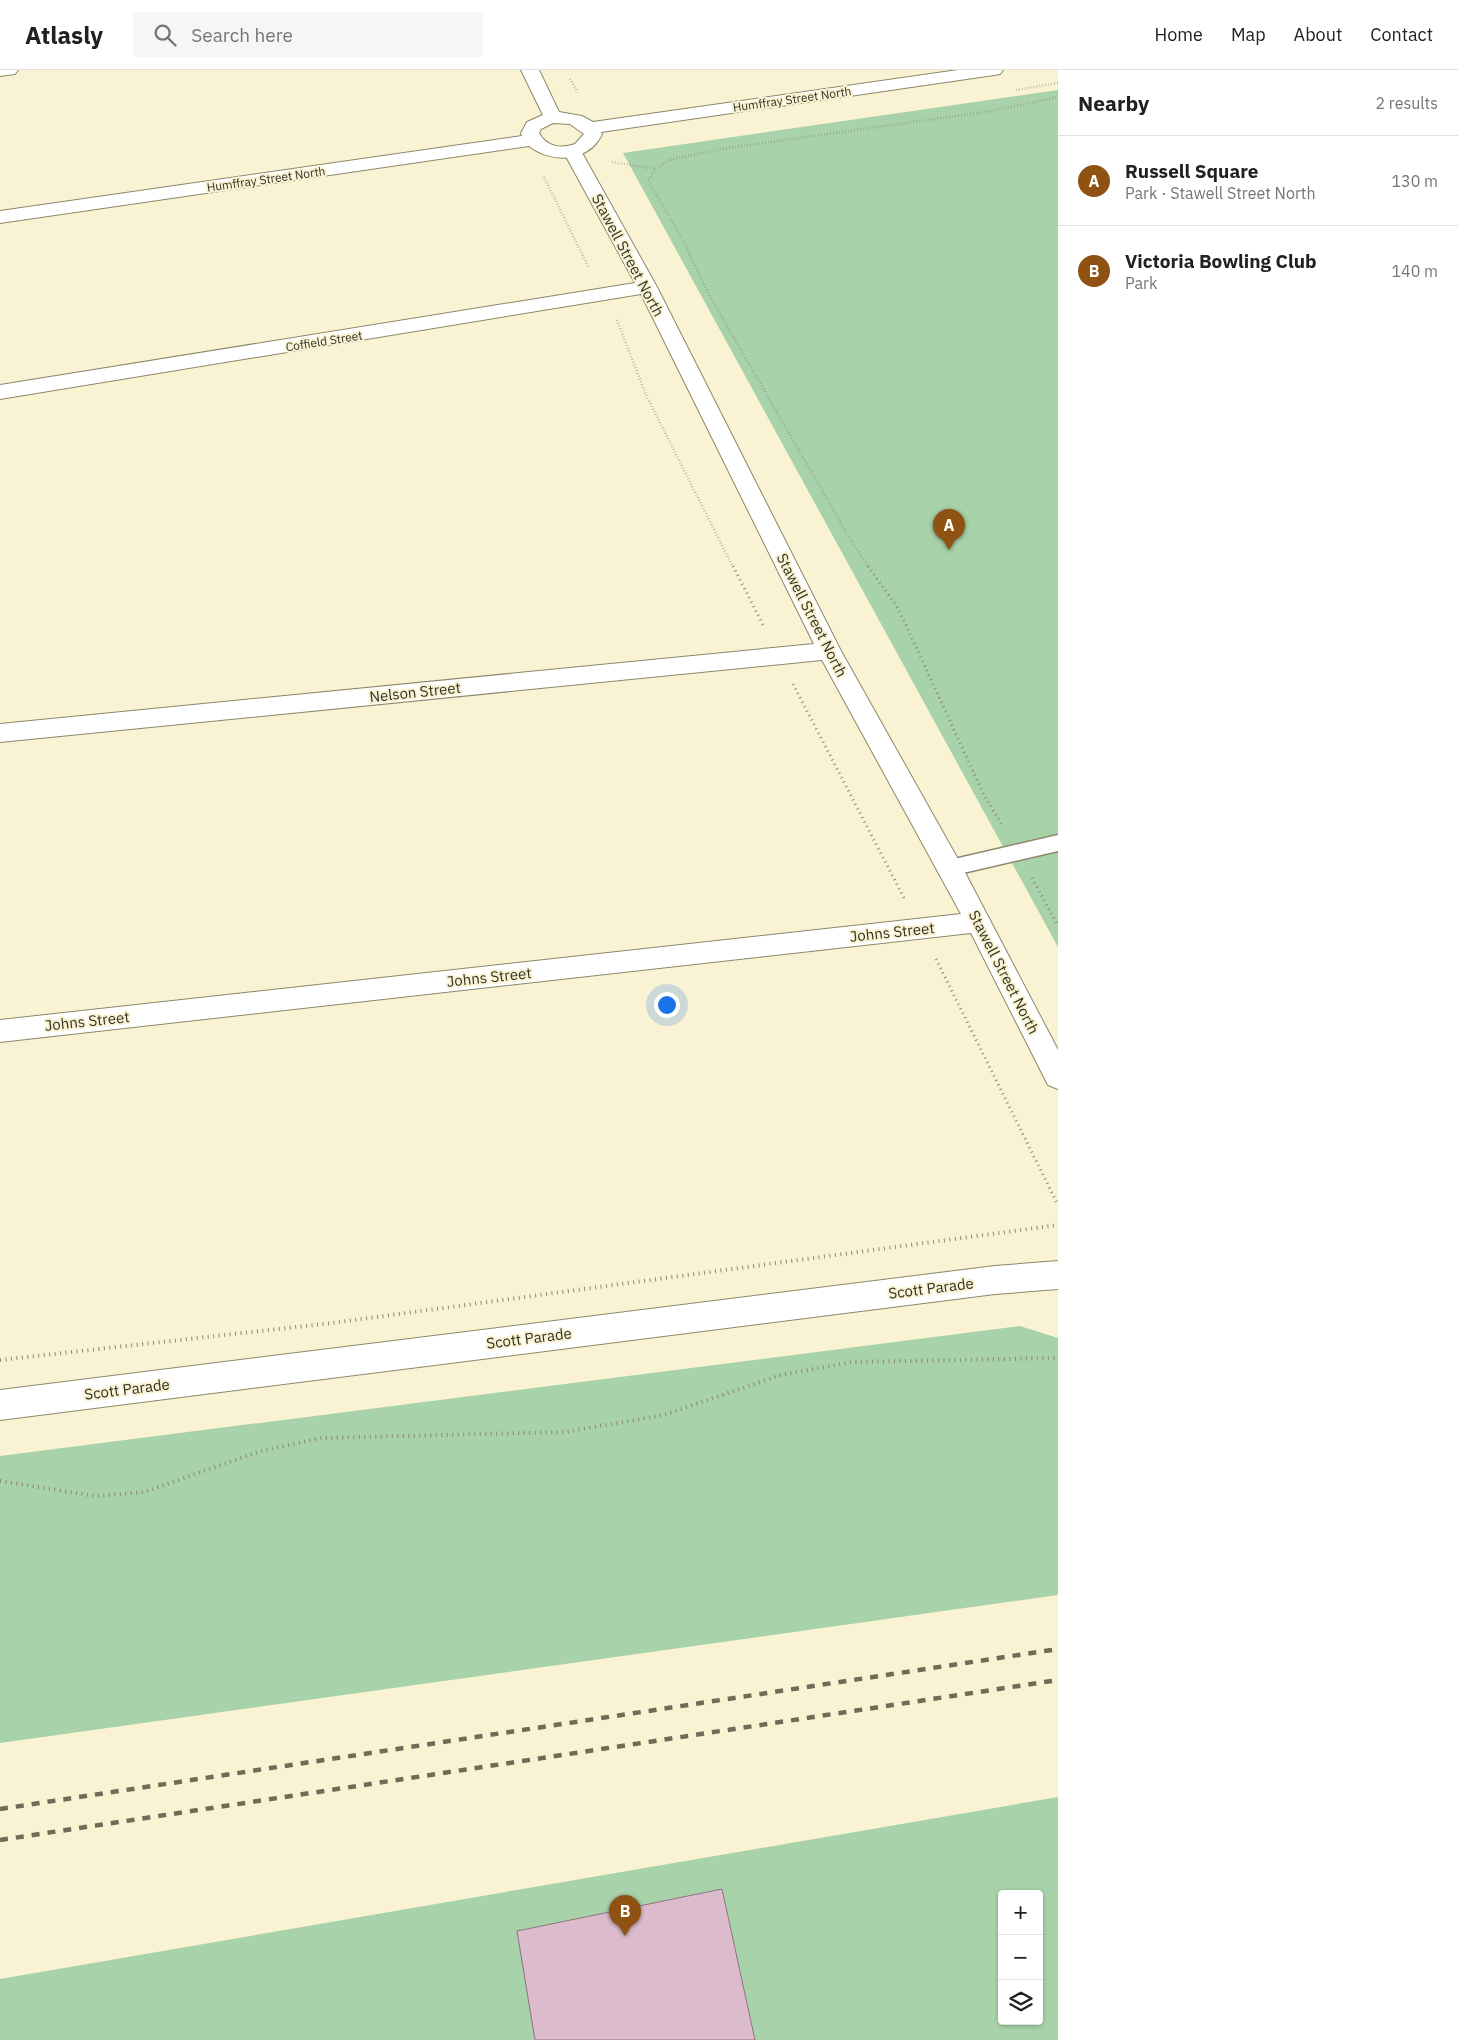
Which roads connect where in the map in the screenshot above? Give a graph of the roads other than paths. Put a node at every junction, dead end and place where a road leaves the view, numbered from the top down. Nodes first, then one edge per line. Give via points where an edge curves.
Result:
1 (9, 70) edge
2 (530, 70) edge
3 (994, 70) edge
4 (0, 71) edge
5 (553, 118) junction
6 (590, 128) junction
7 (532, 140) junction
8 (572, 151) junction
9 (0, 217) edge
10 (647, 287) junction
11 (0, 392) edge
12 (829, 651) junction
13 (0, 733) edge
14 (1058, 843) edge
15 (950, 868) junction
16 (979, 922) junction
17 (0, 1031) edge
18 (1058, 1077) edge
19 (1058, 1275) edge
20 (0, 1405) edge

1 - 4 street
2 - 5 street
3 - 6 street, Humffray Street North
5 - 6 street via 574,119
5 - 7 street via 533,126
6 - 8 street via 591,140
7 - 8 street via 546,150
7 - 9 street, Humffray Street North
8 - 10 street, Stawell Street North
10 - 11 street, Coffield Street
10 - 12 street, Stawell Street North
12 - 13 street, Nelson Street
12 - 15 street, Stawell Street North
14 - 15 lane
15 - 16 street, Stawell Street North
16 - 17 street, Johns Street
16 - 18 street, Stawell Street North
19 - 20 street, Scott Parade via 995,1280

